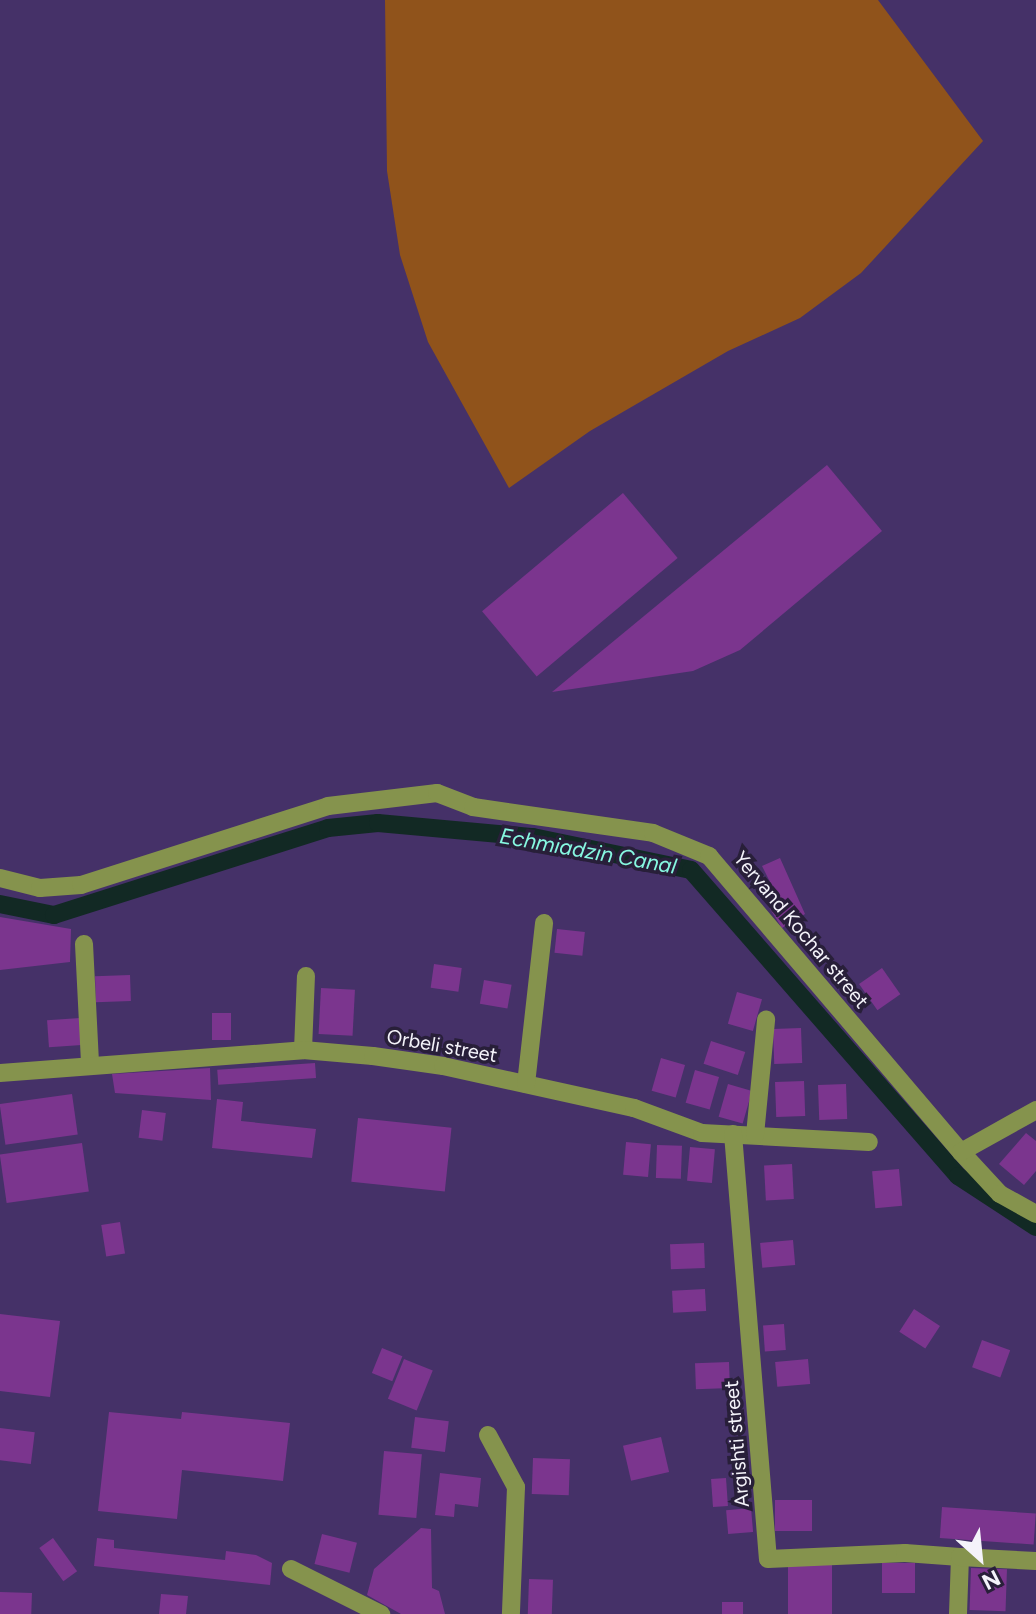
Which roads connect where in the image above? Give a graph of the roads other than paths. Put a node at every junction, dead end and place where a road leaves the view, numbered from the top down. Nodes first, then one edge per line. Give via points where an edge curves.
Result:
1 (0, 878) edge
2 (544, 923) dead end
3 (84, 944) dead end
4 (306, 976) dead end
5 (766, 1020) dead end
6 (303, 1050) junction
7 (90, 1063) junction
8 (0, 1073) edge
9 (526, 1084) junction
10 (1036, 1110) edge
11 (733, 1134) junction
12 (755, 1135) junction
13 (869, 1142) dead end
14 (961, 1152) junction
15 (1036, 1214) edge
16 (488, 1435) dead end
17 (960, 1557) junction
18 (1036, 1561) edge
19 (291, 1569) dead end
20 (381, 1614) edge
21 (511, 1614) edge
22 (958, 1614) edge

1 - 14 street, Yervand Kochar street via 40,888 81,885 328,806 437,793 473,807 653,833 709,856
2 - 9 street
3 - 7 street
4 - 6 street
5 - 12 street
6 - 7 street, Orbeli street
6 - 9 street, Orbeli street via 443,1066
7 - 8 street, Orbeli street
9 - 11 street, Orbeli street via 634,1108 702,1133
10 - 14 street
11 - 12 street, Orbeli street
11 - 17 street, Argishti street via 768,1559 905,1553
12 - 13 street, Orbeli street
14 - 15 street, Yervand Kochar street via 1000,1194
16 - 21 street via 516,1487
17 - 18 street
17 - 22 street
19 - 20 street

